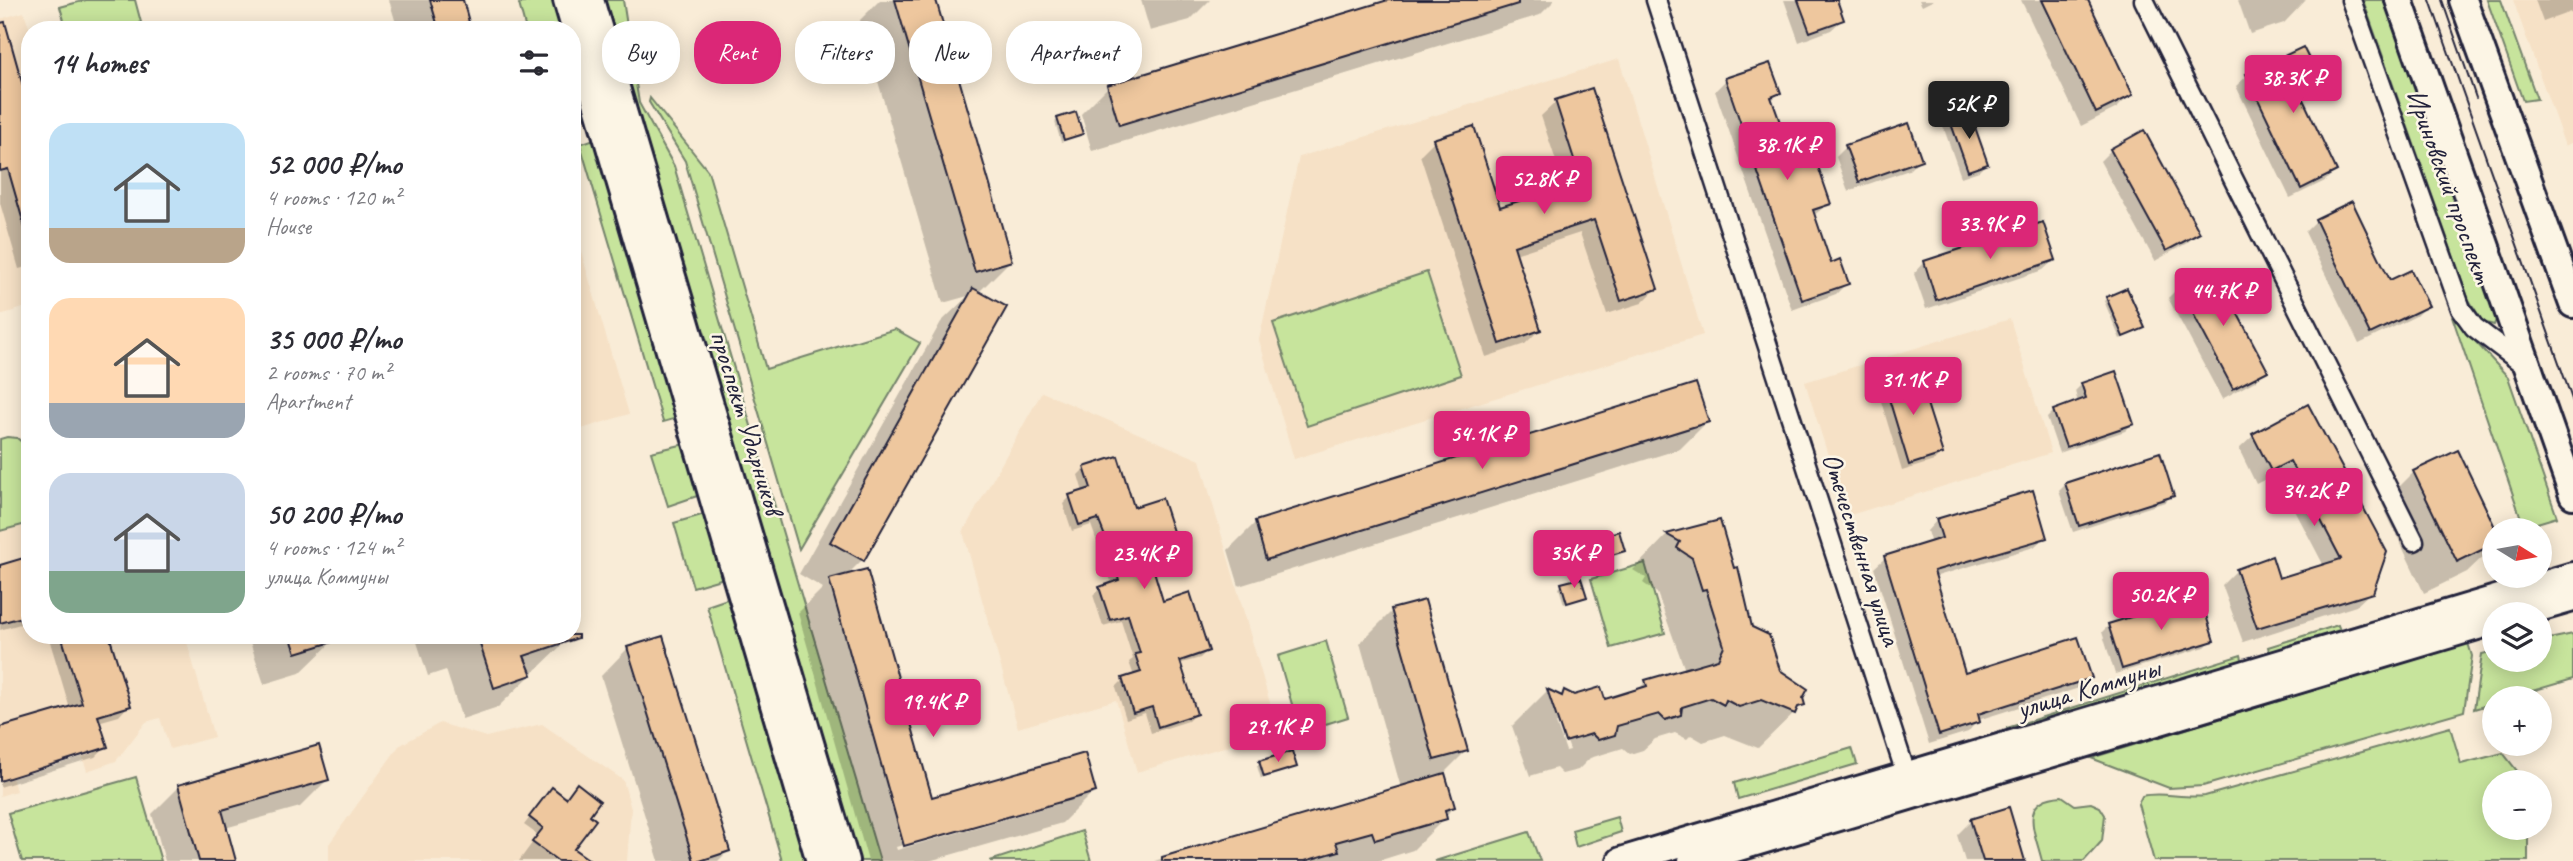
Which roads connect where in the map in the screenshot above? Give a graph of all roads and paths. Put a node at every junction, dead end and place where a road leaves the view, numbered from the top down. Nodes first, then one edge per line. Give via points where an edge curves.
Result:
1 (567, 0) edge
2 (590, 0) edge
3 (1656, 0) edge
4 (2144, 0) edge
5 (2351, 0) edge
6 (2399, 0) edge
7 (2463, 0) edge
8 (573, 21) edge
9 (581, 48) edge
10 (2573, 304) edge
11 (2528, 367) junction
12 (2573, 495) edge
13 (2414, 541) dead end
14 (2573, 576) edge
15 (2573, 598) edge
16 (2552, 604) edge
17 (2482, 624) edge
18 (1909, 785) junction
19 (820, 861) edge
20 (845, 861) edge
21 (1621, 861) edge
22 (1692, 861) edge

1 - 8 main road, проспект Ударников
2 - 20 main road, проспект Ударников
3 - 18 street, Отечественная улица
4 - 13 street
5 - 11 street, Ириновский проспект via 2461,309 2474,327
6 - 11 main road, Ириновский проспект
7 - 10 main road
9 - 19 main road, проспект Ударников
11 - 12 main road, Ириновский проспект
14 - 18 main road, улица Коммуны
15 - 16 main road
17 - 18 main road, улица Коммуны
18 - 21 main road, улица Коммуны
18 - 22 main road, улица Коммуны

